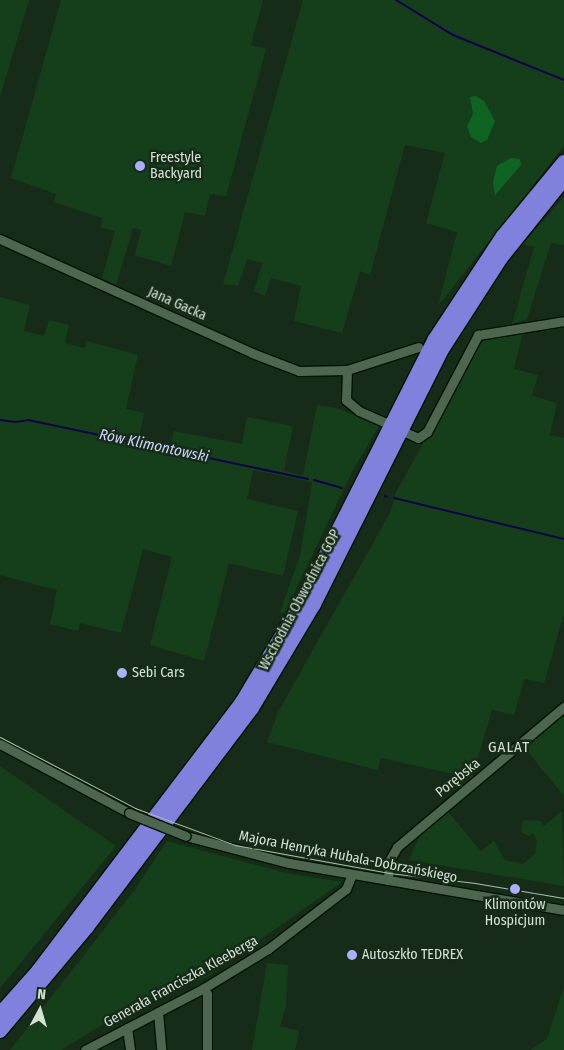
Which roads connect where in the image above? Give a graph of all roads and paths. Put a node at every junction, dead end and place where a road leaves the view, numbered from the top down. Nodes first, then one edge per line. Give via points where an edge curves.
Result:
1 (564, 162) edge
2 (564, 179) edge
3 (0, 240) edge
4 (564, 321) edge
5 (418, 347) dead end
6 (348, 370) junction
7 (384, 422) dead end
8 (407, 433) dead end
9 (564, 707) edge
10 (0, 744) edge
11 (352, 874) junction
12 (388, 880) junction
13 (564, 910) edge
14 (204, 988) junction
15 (158, 1012) junction
16 (0, 1014) edge
17 (127, 1028) junction
18 (0, 1031) edge
19 (85, 1050) edge
20 (130, 1050) edge
21 (161, 1050) edge
22 (207, 1050) edge

1 - 16 highway, Wschodnia Obwodnica GOP via 503,236 435,339 303,600 242,702 38,971
2 - 18 highway, Wschodnia Obwodnica GOP via 501,258 443,348 314,604 252,708 87,927
3 - 6 street, Jana Gacka via 280,365 306,371
4 - 8 street via 478,335 427,432 418,438
5 - 6 street, Jana Gacka
6 - 7 street via 346,400 359,411
9 - 12 street, Porębska via 397,847 389,861
10 - 11 street, Majora Henryka Hubala-Dobrzańskiego, bridge via 129,813 186,836 248,854
11 - 12 street, Majora Henryka Hubala-Dobrzańskiego
11 - 14 street, Generała Franciszka Kleeberga via 346,888 320,912
12 - 13 street, Majora Henryka Hubala-Dobrzańskiego
14 - 15 street, Generała Franciszka Kleeberga
14 - 22 street via 207,994
15 - 17 street, Generała Franciszka Kleeberga
15 - 21 street via 161,1018
17 - 19 street, Generała Franciszka Kleeberga
17 - 20 street

